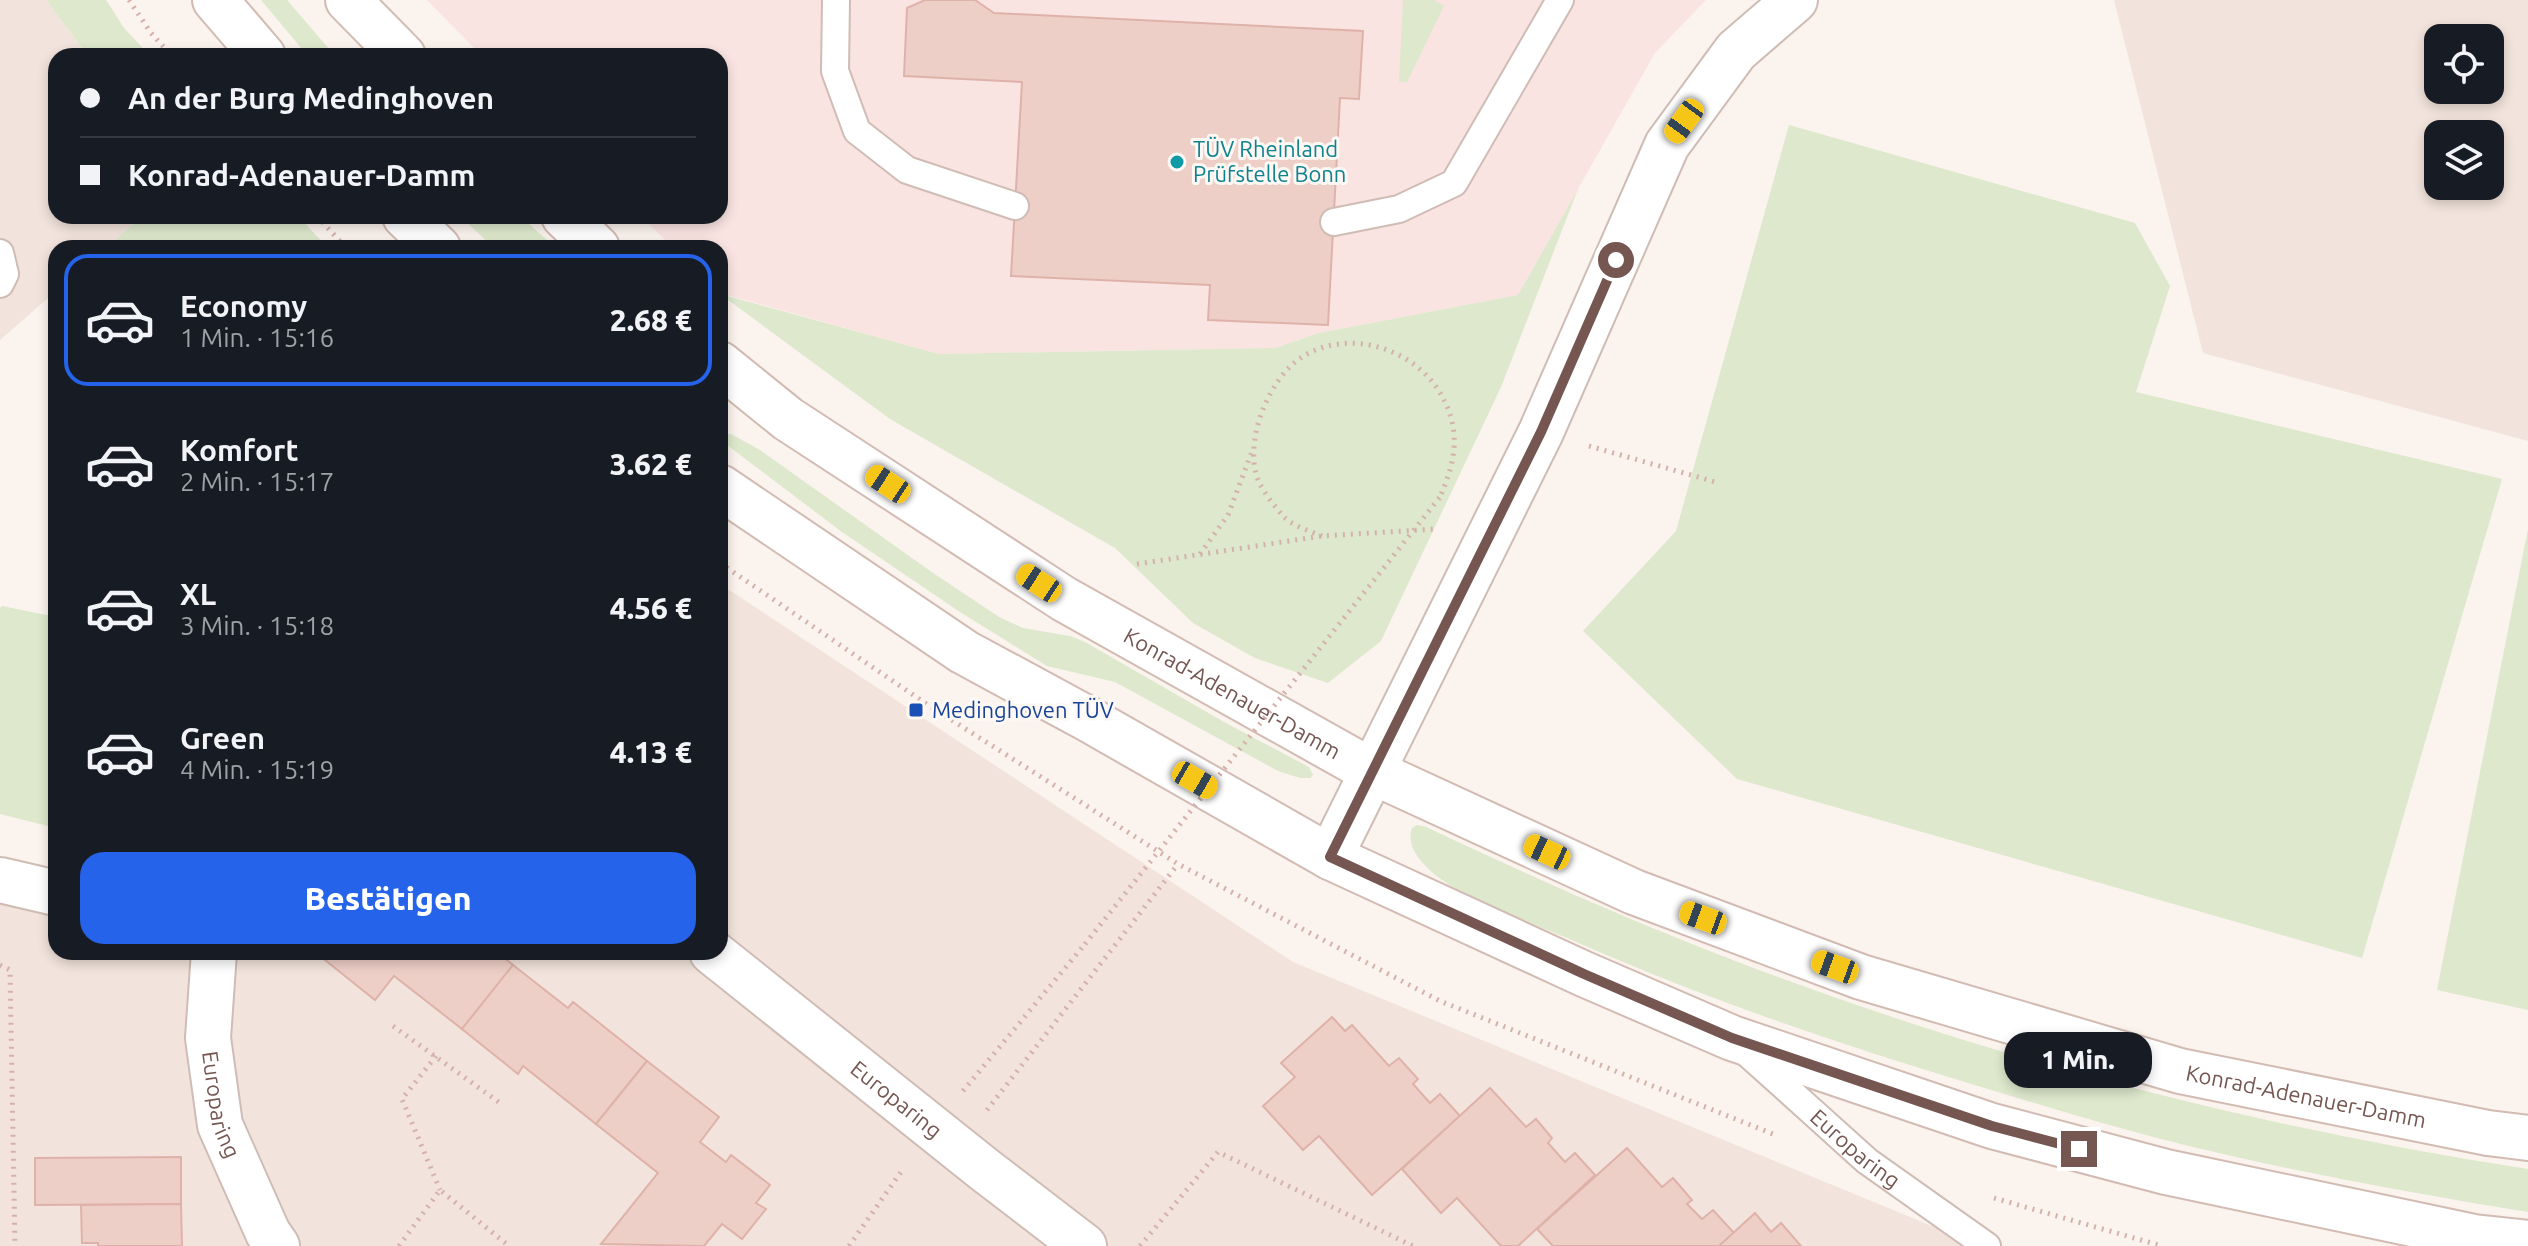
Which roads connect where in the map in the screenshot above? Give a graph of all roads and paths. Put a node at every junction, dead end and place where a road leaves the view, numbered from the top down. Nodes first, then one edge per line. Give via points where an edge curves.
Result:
1 (129, 0) edge
2 (215, 0) edge
3 (348, 0) edge
4 (836, 0) edge
5 (1560, 0) edge
6 (1795, 0) edge
7 (165, 48) edge
8 (256, 48) edge
9 (395, 48) edge
10 (1015, 206) dead end
11 (1334, 222) dead end
12 (324, 224) edge
13 (413, 224) edge
14 (572, 224) edge
15 (339, 240) edge
16 (430, 240) edge
17 (589, 240) edge
18 (0, 253) edge
19 (0, 284) edge
20 (728, 370) edge
21 (1541, 432) junction
22 (1253, 448) junction
23 (1719, 483) dead end
24 (728, 492) edge
25 (1493, 524) junction
26 (1322, 536) junction
27 (1199, 555) junction
28 (1137, 564) dead end
29 (1373, 772) junction
30 (1330, 857) junction
31 (1178, 864) dead end
32 (0, 880) edge
33 (48, 891) edge
34 (1085, 944) dead end
35 (213, 960) edge
36 (722, 960) edge
37 (0, 965) edge
38 (393, 1026) dead end
39 (1732, 1038) junction
40 (436, 1056) junction
41 (500, 1103) dead end
42 (2528, 1138) edge
43 (957, 1148) junction
44 (440, 1190) junction
45 (2528, 1243) edge
46 (15, 1246) edge
47 (277, 1246) edge
48 (399, 1246) edge
49 (509, 1246) edge
50 (1084, 1246) edge
51 (1140, 1246) edge
52 (1413, 1246) edge
53 (1987, 1246) edge

1 - 7 path
2 - 8 main road
3 - 9 main road
4 - 10 lane via 835,71 857,131 907,170
5 - 11 lane via 1454,183 1399,209
6 - 21 main road via 1736,51 1667,145
12 - 15 path
13 - 16 main road
14 - 17 main road
18 - 19 lane via 5,274
20 - 29 main road, Konrad-Adenauer-Damm via 788,419 1064,599
21 - 23 path
21 - 25 main road
22 - 26 path via 1259,481 1286,519
22 - 27 path via 1228,515
22 - 34 path, bridge via 1275,386 1303,356 1334,344 1370,345 1402,355 1428,375 1447,403 1456,437 1452,470 1440,497
24 - 30 main road via 964,652
25 - 26 path
25 - 29 main road
26 - 27 path
27 - 28 path
29 - 30 main road
29 - 42 main road, Konrad-Adenauer-Damm via 1634,892 1861,977 2180,1071
30 - 39 main road
31 - 43 path
32 - 33 main road
35 - 47 main road, Europaring via 208,1038 220,1125
36 - 43 main road, Europaring
37 - 46 path via 10,970
38 - 40 path
39 - 45 main road via 1992,1126 2166,1172 2474,1237
39 - 53 lane, Europaring via 1867,1161
40 - 41 path
40 - 44 path via 402,1099
43 - 50 main road, Europaring
44 - 48 path
44 - 49 path
51 - 52 path via 1218,1152

